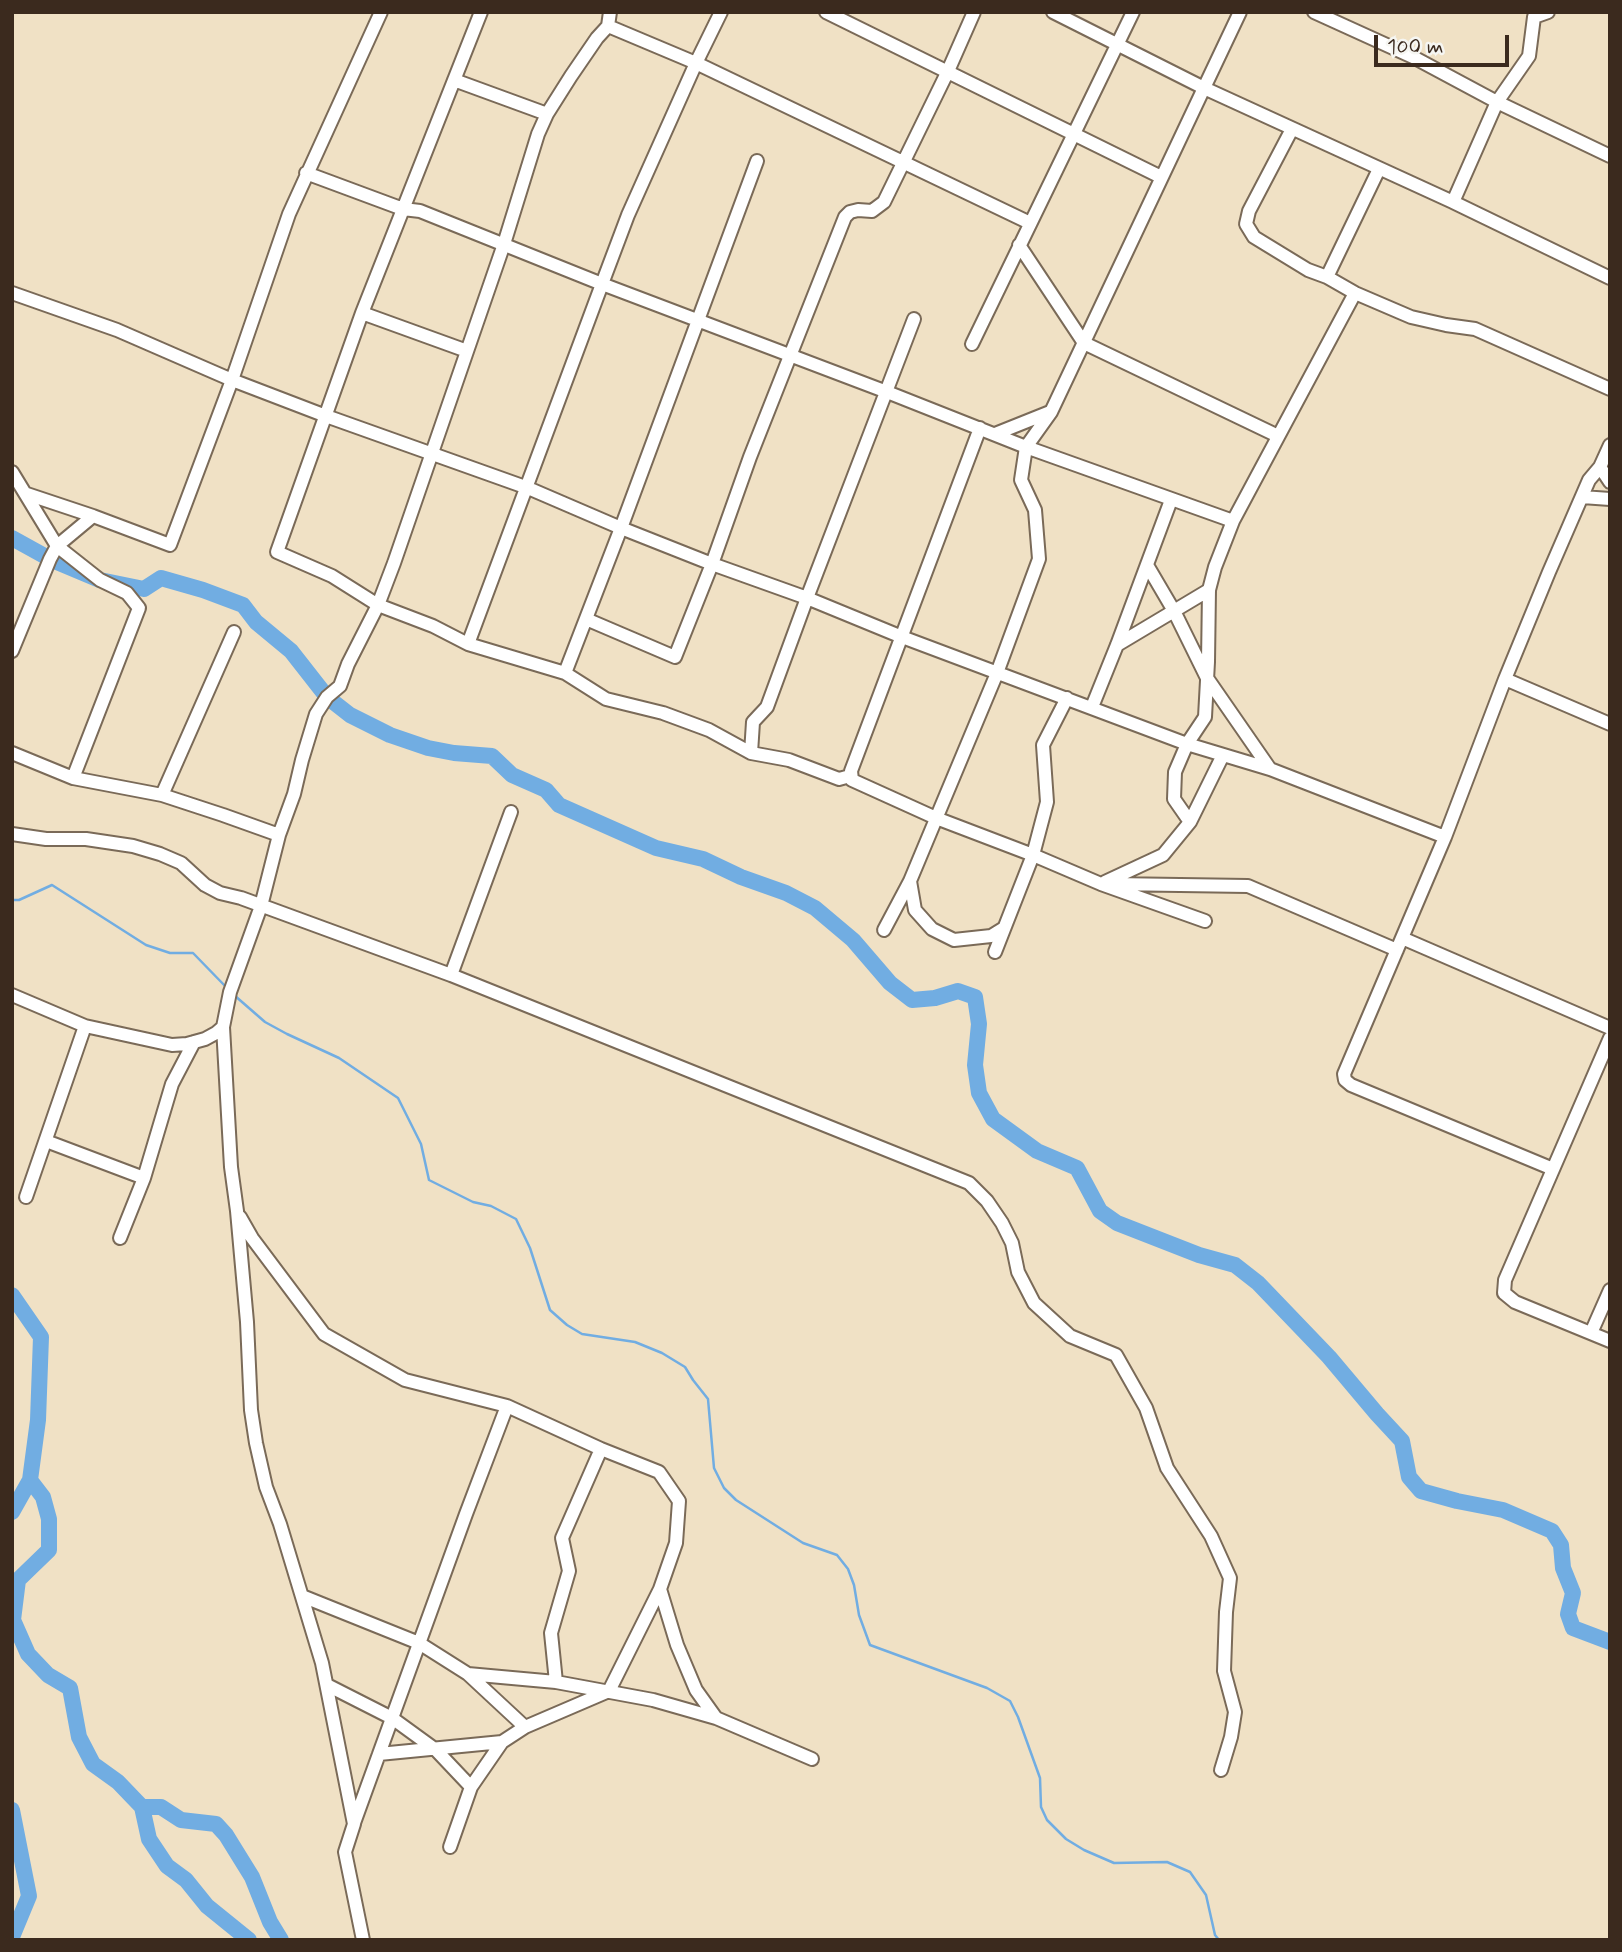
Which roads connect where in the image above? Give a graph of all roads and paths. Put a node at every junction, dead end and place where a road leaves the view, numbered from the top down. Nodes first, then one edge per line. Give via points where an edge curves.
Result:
1 (380, 12) edge
2 (481, 12) edge
3 (610, 12) edge
4 (721, 12) edge
5 (826, 12) edge
6 (974, 12) edge
7 (1053, 12) edge
8 (1133, 12) edge
9 (1240, 12) edge
10 (1314, 12) edge
11 (1548, 12) edge
12 (608, 26) junction
13 (1118, 44) junction
14 (696, 63) junction
15 (948, 71) junction
16 (454, 80) junction
17 (1205, 88) junction
18 (1497, 102) junction
19 (547, 114) junction
20 (1292, 129) junction
21 (1073, 134) junction
22 (1610, 156) edge
23 (758, 161) dead end
24 (903, 162) junction
25 (1379, 169) junction
26 (306, 173) junction
27 (1161, 177) junction
28 (1453, 202) junction
29 (403, 209) junction
30 (1030, 223) junction
31 (504, 244) junction
32 (1020, 246) junction
33 (1327, 277) junction
34 (1610, 278) edge
35 (602, 284) junction
36 (12, 293) edge
37 (1355, 293) junction
38 (362, 313) junction
39 (914, 319) dead end
40 (698, 322) junction
41 (1084, 343) junction
42 (972, 344) dead end
43 (467, 351) junction
44 (790, 355) junction
45 (232, 380) junction
46 (1610, 390) edge
47 (887, 391) junction
48 (1051, 412) junction
49 (326, 416) junction
50 (980, 428) junction
51 (995, 433) junction
52 (1278, 436) junction
53 (1610, 445) edge
54 (1026, 447) junction
55 (432, 454) junction
56 (1600, 467) junction
57 (12, 472) edge
58 (1610, 482) edge
59 (528, 488) junction
60 (27, 494) junction
61 (1582, 497) junction
62 (1610, 499) edge
63 (1171, 500) junction
64 (93, 516) junction
65 (1233, 521) junction
66 (621, 528) junction
67 (57, 546) junction
68 (712, 565) junction
69 (1147, 565) junction
70 (1209, 590) junction
71 (807, 598) junction
72 (378, 605) junction
73 (1174, 611) junction
74 (586, 619) junction
75 (234, 632) dead end
76 (902, 637) junction
77 (468, 644) junction
78 (1116, 645) junction
79 (12, 651) edge
80 (565, 673) junction
81 (997, 673) junction
82 (1207, 678) junction
83 (1505, 679) junction
84 (1067, 698) junction
85 (1092, 706) junction
86 (1610, 724) edge
87 (1187, 744) junction
88 (12, 753) edge
89 (751, 753) junction
90 (1223, 755) junction
91 (1270, 769) junction
92 (850, 776) junction
93 (73, 778) junction
94 (162, 795) junction
95 (511, 812) dead end
96 (936, 818) junction
97 (1190, 822) junction
98 (12, 834) edge
99 (279, 835) junction
100 (1445, 837) junction
101 (1033, 855) junction
102 (910, 881) junction
103 (1101, 884) junction
104 (261, 906) junction
105 (1205, 921) dead end
106 (1004, 928) junction
107 (884, 930) dead end
108 (1399, 944) junction
109 (995, 952) dead end
110 (451, 975) junction
111 (12, 995) edge
112 (85, 1026) junction
113 (223, 1027) junction
114 (1610, 1028) edge
115 (1610, 1038) edge
116 (194, 1042) junction
117 (46, 1140) junction
118 (1553, 1169) junction
119 (144, 1178) junction
120 (26, 1197) dead end
121 (237, 1211) junction
122 (120, 1238) dead end
123 (1610, 1290) edge
124 (1591, 1334) junction
125 (1610, 1341) edge
126 (507, 1406) junction
127 (601, 1449) junction
128 (660, 1589) junction
129 (302, 1596) junction
130 (419, 1643) junction
131 (468, 1674) junction
132 (556, 1682) junction
133 (327, 1685) junction
134 (609, 1692) junction
135 (392, 1718) junction
136 (716, 1718) junction
137 (525, 1727) junction
138 (502, 1742) junction
139 (436, 1750) junction
140 (379, 1754) junction
141 (812, 1759) dead end
142 (1221, 1770) dead end
143 (471, 1787) junction
144 (354, 1824) junction
145 (450, 1847) dead end
146 (363, 1940) edge

1 - 26 street
2 - 16 street
3 - 12 street
4 - 14 street
5 - 15 street
6 - 15 street
7 - 13 street
8 - 13 street
9 - 17 street
10 - 18 street
11 - 18 street via 1534,17 1529,56
12 - 14 street
12 - 19 street
13 - 17 street
13 - 21 street
14 - 24 street
14 - 35 street
15 - 21 street
15 - 24 street
16 - 19 street
16 - 29 street
17 - 20 street
17 - 27 street
18 - 22 street
18 - 28 street
19 - 31 street
20 - 25 street
20 - 33 street via 1246,224 1254,237
21 - 27 street
21 - 30 street
23 - 40 street
24 - 30 street
24 - 44 street via 884,202 872,211 858,210 845,217
25 - 28 street
25 - 33 street
26 - 29 street
26 - 45 street
27 - 41 street
28 - 34 street
29 - 31 street via 420,211
29 - 38 street
30 - 32 street
31 - 35 street
31 - 43 street
32 - 41 street
32 - 42 street
33 - 37 street
35 - 40 street
35 - 59 street
36 - 45 street via 117,330
37 - 46 street via 1411,317 1499,338
37 - 52 street
38 - 43 street
38 - 49 street
39 - 47 street
40 - 44 street
40 - 66 street
41 - 48 street
41 - 52 street
43 - 55 street
44 - 47 street
44 - 68 street
45 - 49 street
45 - 64 street via 170,545
47 - 50 street
47 - 71 street
48 - 51 street
48 - 54 street
49 - 55 street
49 - 72 street via 276,552 332,576
50 - 51 street
50 - 76 street
51 - 54 street
52 - 65 street
53 - 56 street
54 - 63 street
54 - 81 street via 1021,480 1035,510 1039,559
55 - 59 street
55 - 72 street
56 - 58 street
56 - 61 street
57 - 60 street
59 - 66 street
59 - 77 street
60 - 64 street
60 - 67 street
61 - 62 street
61 - 83 street
63 - 65 street
63 - 69 street
64 - 67 street
65 - 70 street
66 - 68 street
66 - 74 street
67 - 79 street
67 - 93 street via 100,580 127,593 139,608
68 - 71 street
68 - 74 street via 676,657
69 - 73 street
69 - 78 street
70 - 73 street
70 - 82 street
71 - 76 street
71 - 89 street via 767,707 753,722
72 - 77 street
72 - 99 street via 340,686 316,714
73 - 78 street
73 - 82 street
74 - 80 street
75 - 94 street
76 - 81 street
76 - 92 street
77 - 80 street
78 - 85 street
80 - 89 street via 606,699 709,730
81 - 84 street
81 - 96 street
82 - 87 street via 1205,717
82 - 91 street
83 - 86 street
83 - 100 street
84 - 85 street
84 - 101 street via 1043,745 1047,802
85 - 87 street
87 - 90 street
87 - 97 street via 1175,772 1174,799
88 - 93 street
89 - 92 street via 789,760 839,779
90 - 91 street
90 - 97 street
91 - 100 street
92 - 96 street via 856,783
93 - 94 street
94 - 99 street
95 - 110 street
96 - 101 street
96 - 102 street
97 - 103 street via 1163,855
98 - 104 street via 133,846 181,863 220,893
99 - 104 street
100 - 108 street
101 - 103 street
101 - 106 street
102 - 106 street via 915,910 932,929 954,940 991,936
102 - 107 street
103 - 105 street
103 - 108 street via 1248,886
104 - 110 street
104 - 113 street via 234,979
106 - 109 street
108 - 114 street
108 - 118 street via 1345,1080
110 - 142 street via 969,1183 987,1201 1012,1243 1015,1265 1034,1303 1070,1336 1116,1355 1146,1408 1167,1468 1212,1536 1230,1578 1224,1671 1235,1712
111 - 112 street
112 - 116 street via 172,1045
112 - 117 street
113 - 116 street
113 - 121 street via 230,1167
115 - 118 street
116 - 119 street via 172,1084
117 - 119 street
117 - 120 street
118 - 124 street via 1505,1280 1504,1293 1515,1303
119 - 122 street
121 - 126 street via 324,1334 405,1380
121 - 129 street via 256,1443
123 - 124 street
124 - 125 street
126 - 127 street
126 - 130 street
127 - 128 street via 659,1472 679,1501 676,1543
127 - 132 street via 562,1538 569,1571 551,1633
128 - 134 street
128 - 136 street via 696,1690
129 - 130 street
129 - 133 street
130 - 131 street
130 - 135 street
131 - 132 street
131 - 137 street
132 - 134 street
133 - 135 street
133 - 144 street
134 - 136 street
134 - 137 street
135 - 139 street
135 - 140 street
136 - 141 street
137 - 138 street
138 - 139 street
138 - 143 street
139 - 140 street
139 - 143 street
140 - 144 street
143 - 145 street
144 - 146 street via 345,1852

